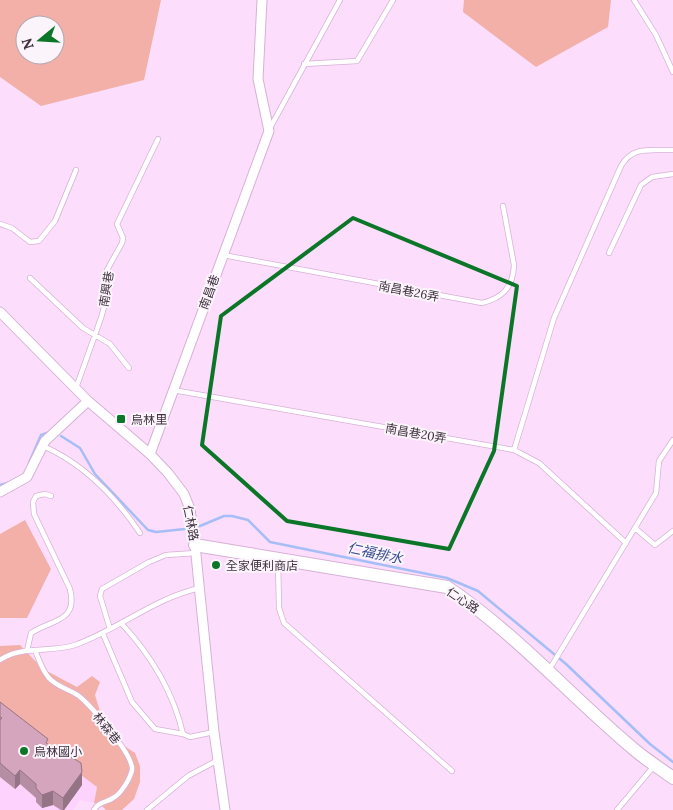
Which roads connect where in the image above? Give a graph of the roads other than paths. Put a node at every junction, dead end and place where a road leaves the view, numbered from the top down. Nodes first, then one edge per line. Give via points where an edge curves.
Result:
1 (262, 0) edge
2 (340, 0) edge
3 (393, 0) edge
4 (634, 0) edge
5 (304, 64) junction
6 (673, 72) edge
7 (269, 131) junction
8 (158, 140) dead end
9 (673, 150) edge
10 (76, 170) dead end
11 (673, 174) edge
12 (503, 206) dead end
13 (0, 224) edge
14 (609, 253) dead end
15 (223, 256) junction
16 (30, 278) dead end
17 (0, 312) edge
18 (95, 335) junction
19 (129, 368) dead end
20 (76, 388) junction
21 (173, 390) junction
22 (88, 401) junction
23 (673, 440) edge
24 (42, 445) junction
25 (514, 450) junction
26 (150, 454) junction
27 (0, 492) edge
28 (51, 496) dead end
29 (635, 528) junction
30 (673, 531) edge
31 (140, 533) dead end
32 (626, 543) junction
33 (195, 544) junction
34 (278, 558) junction
35 (200, 588) junction
36 (122, 623) junction
37 (110, 629) junction
38 (103, 634) junction
39 (35, 650) junction
40 (27, 651) junction
41 (0, 660) edge
42 (552, 665) junction
43 (214, 732) junction
44 (184, 734) junction
45 (220, 759) junction
46 (655, 764) junction
47 (452, 771) dead end
48 (673, 778) edge
49 (94, 810) edge
50 (147, 810) edge
51 (225, 810) edge
52 (617, 810) edge

1 - 7 street via 258,78
2 - 5 lane, 南昌巷
3 - 5 lane via 358,61
4 - 6 lane via 656,35
5 - 7 lane, 南昌巷
7 - 15 street, 南昌巷
8 - 18 lane, 南興巷 via 117,224 123,238 105,279 107,296
9 - 25 lane via 640,150 627,156 621,166 554,318
10 - 13 lane via 55,221 39,241 30,242 12,228
11 - 14 lane via 652,177 640,185
12 - 15 lane, 南昌巷26弄 via 514,275 510,287 502,295 482,303
15 - 21 street, 南昌巷
16 - 18 lane via 82,328
17 - 20 street, 仁林路
18 - 19 lane via 110,344
18 - 20 lane, 南興巷
20 - 22 street, 仁林路
21 - 25 lane, 南昌巷20弄
21 - 26 street, 南昌巷
22 - 24 street
22 - 26 street, 仁林路
23 - 29 lane via 659,461 656,493
24 - 27 street via 27,477
24 - 31 lane via 67,456 90,474
25 - 32 lane, 南昌巷20弄 via 539,463
26 - 33 street, 仁林路 via 184,494
28 - 40 lane via 36,496 34,514 70,589 73,602 67,615 31,633
29 - 30 lane via 655,545
29 - 32 lane
32 - 42 lane
33 - 34 street, 仁心路
33 - 35 street, 仁林路
33 - 37 lane via 149,562 102,589 100,596
34 - 42 street, 仁心路 via 447,587
34 - 47 lane via 279,608 284,623
35 - 36 lane via 179,593
35 - 43 street, 仁林路
36 - 37 lane
36 - 44 lane via 151,659 178,712
37 - 38 lane
38 - 39 lane via 72,646
38 - 44 lane via 132,702 155,729
39 - 40 lane
39 - 49 lane, 林森巷 via 50,678 90,706 132,763 128,780 117,795 99,803
40 - 41 lane
42 - 46 street, 仁心路 via 637,752
43 - 44 lane via 190,737
43 - 45 street, 仁林路
45 - 50 lane via 188,776
45 - 51 street, 仁林路
46 - 48 street, 仁心路
46 - 52 lane

